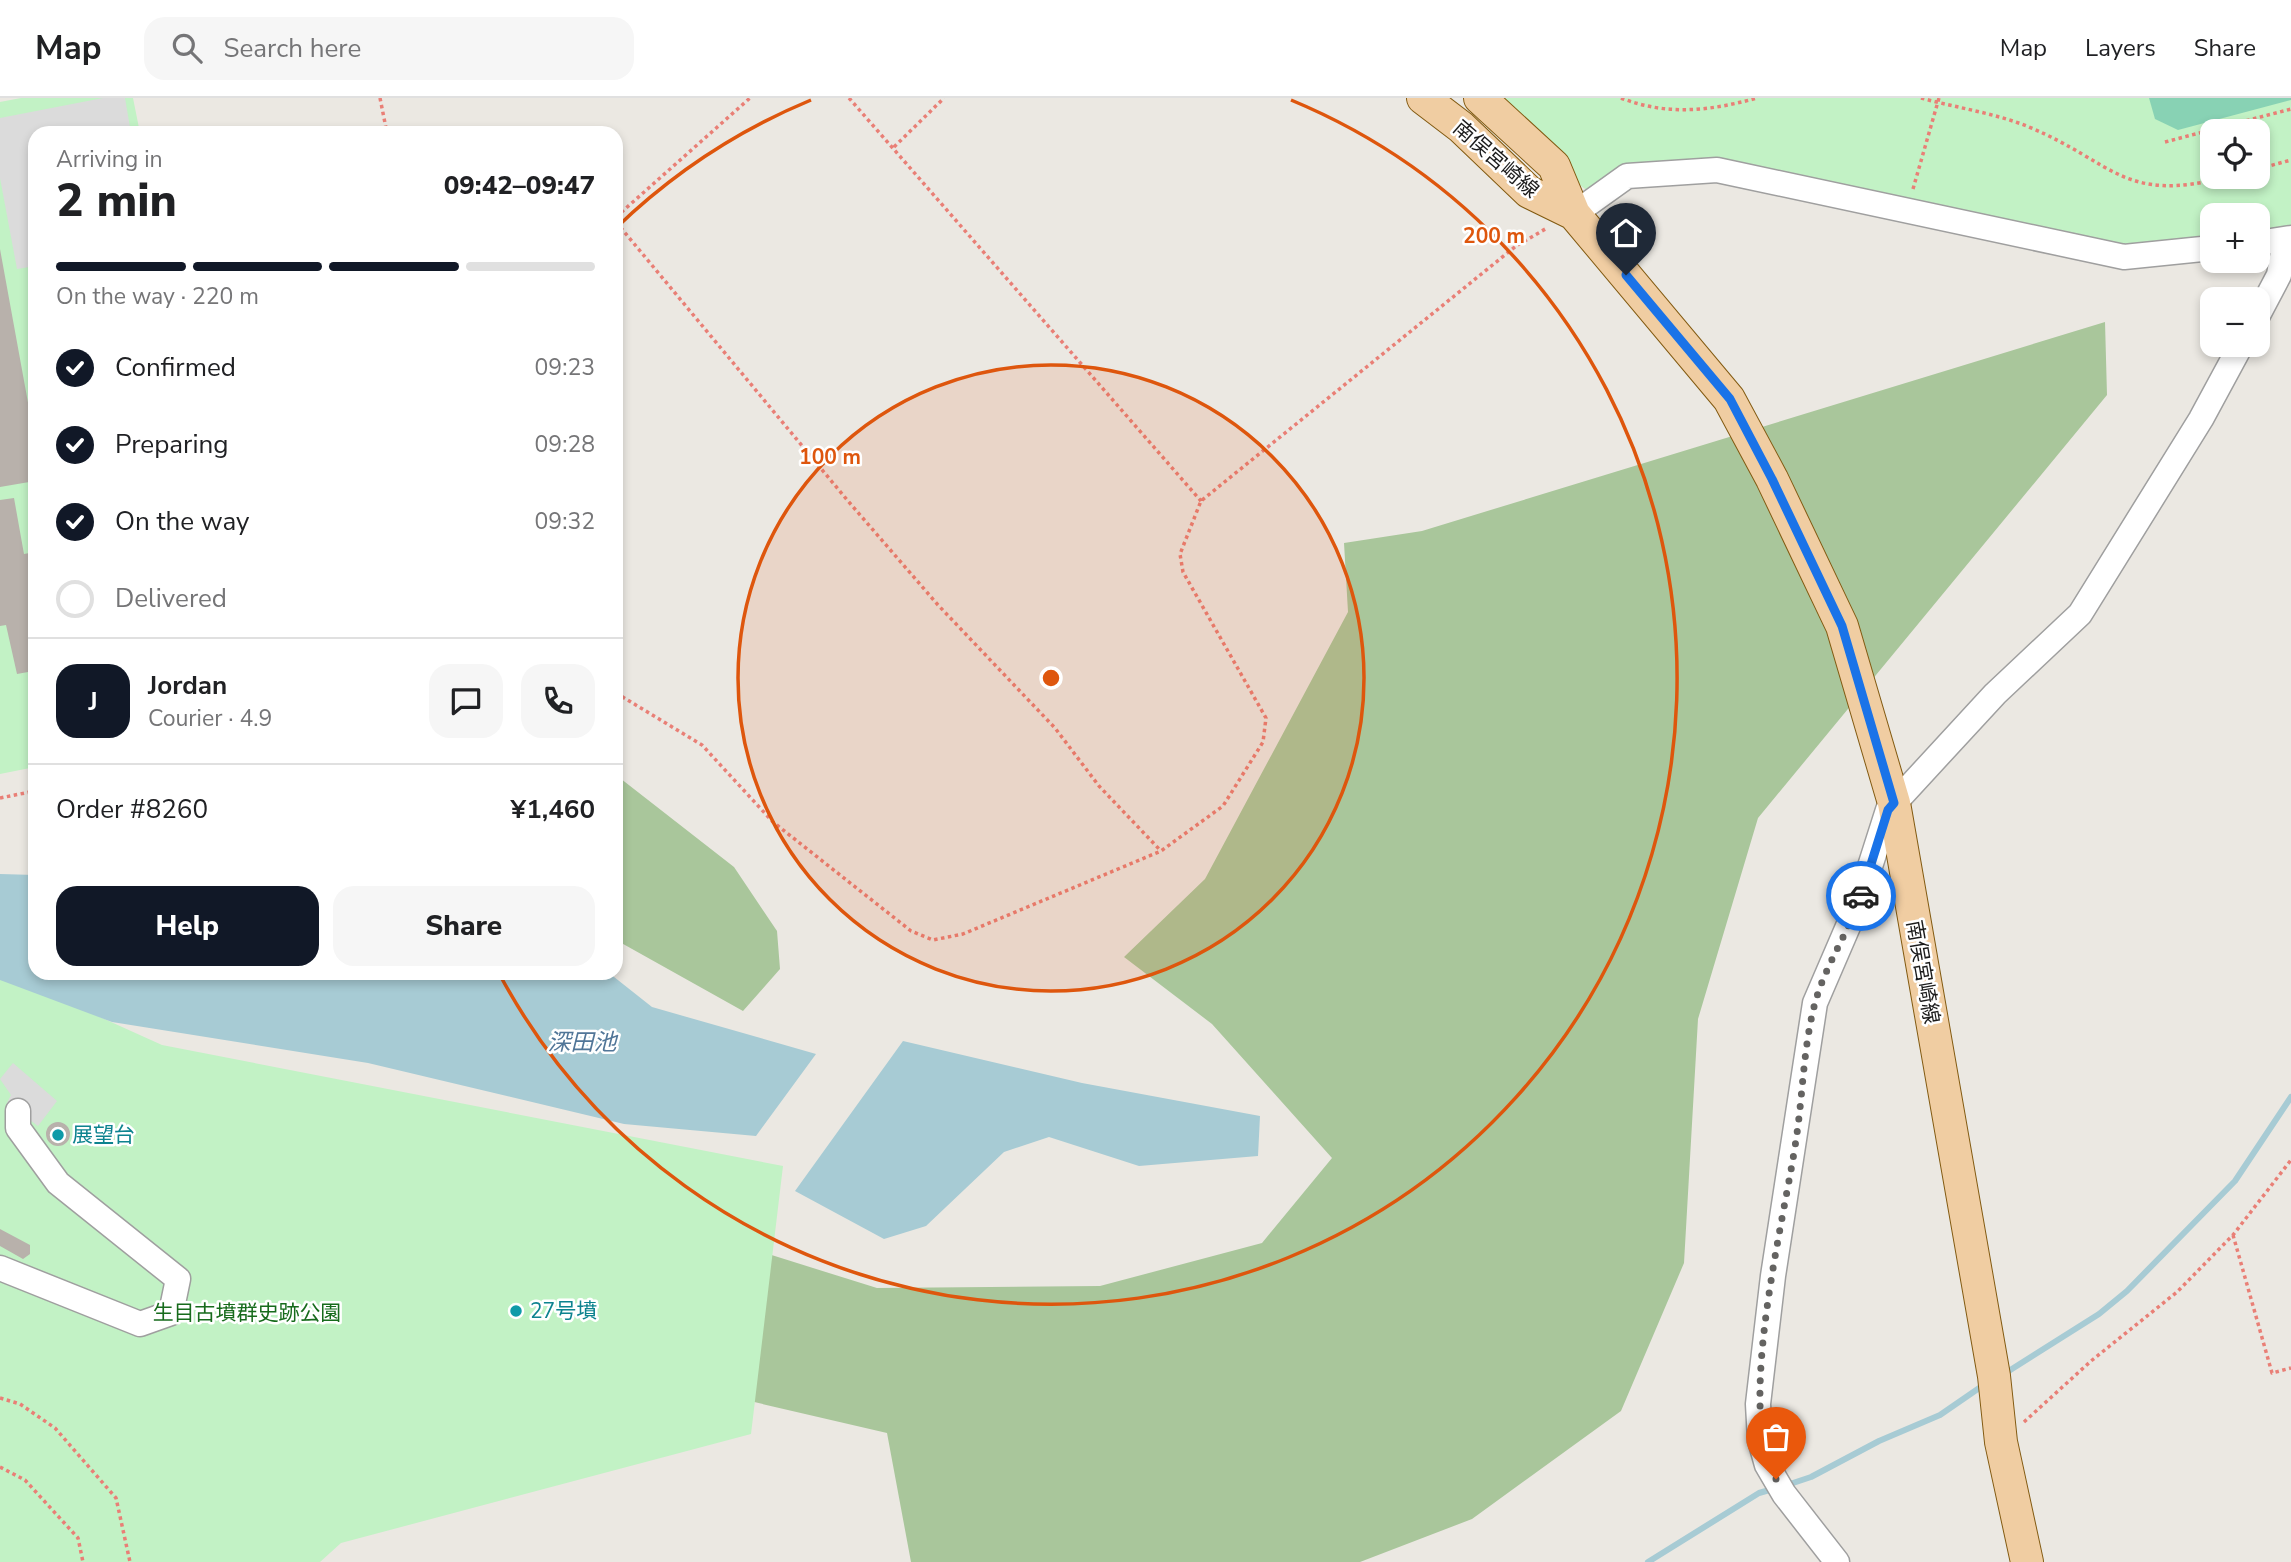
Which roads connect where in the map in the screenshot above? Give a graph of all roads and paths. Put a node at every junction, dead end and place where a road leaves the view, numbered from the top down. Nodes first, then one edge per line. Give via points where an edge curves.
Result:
1 (380, 98) edge
2 (750, 98) edge
3 (849, 98) edge
4 (944, 98) edge
5 (1423, 98) edge
6 (1480, 98) edge
7 (1621, 98) edge
8 (1757, 98) edge
9 (1921, 98) edge
10 (1938, 100) edge
11 (2291, 109) edge
12 (386, 126) edge
13 (2165, 142) dead end
14 (894, 147) junction
15 (2291, 160) edge
16 (2270, 166) edge
17 (2200, 184) edge
18 (1913, 191) dead end
19 (623, 214) edge
20 (1574, 214) junction
21 (623, 228) edge
22 (2288, 239) edge
23 (2270, 241) edge
24 (2200, 249) edge
25 (2270, 292) edge
26 (2234, 357) edge
27 (1201, 501) junction
28 (623, 697) edge
29 (28, 792) edge
30 (0, 798) edge
31 (1894, 803) junction
32 (1161, 852) junction
33 (18, 1111) dead end
34 (2291, 1160) edge
35 (2233, 1235) junction
36 (0, 1268) edge
37 (2291, 1368) edge
38 (0, 1398) edge
39 (2000, 1436) junction
40 (0, 1467) edge
41 (83, 1562) edge
42 (130, 1562) edge
43 (1837, 1562) edge
44 (2027, 1562) edge

1 - 12 path
2 - 19 path
3 - 14 path
4 - 14 path
5 - 20 main road, 南俣宮崎線 via 1461,127 1529,192
6 - 20 main road, 南俣宮崎線 via 1553,166
7 - 8 path via 1643,107 1692,111
9 - 10 path
10 - 17 path via 2038,131 2113,174 2153,186
10 - 18 path
11 - 13 path
14 - 27 path
15 - 16 path
20 - 24 street via 1627,176 1717,170 2124,257
20 - 27 path via 1516,246
20 - 31 main road, 南俣宮崎線 via 1730,399 1842,626
21 - 32 path via 866,522 1055,728 1099,786
22 - 23 street
22 - 25 street
26 - 31 street via 2080,614 1995,694
27 - 32 path via 1180,554 1183,572 1266,718 1263,742 1223,806
28 - 32 path via 702,746 774,822 911,931 933,940 963,934
29 - 30 path
31 - 39 main road, 南俣宮崎線 via 1994,1377
31 - 43 street via 1815,1003 1758,1404 1767,1465
33 - 36 street via 18,1128 58,1183 177,1279 171,1313 140,1324
34 - 35 path
35 - 37 path via 2272,1373
35 - 39 path via 2177,1292
38 - 42 path via 20,1404 55,1428 116,1498
39 - 44 main road, 南俣宮崎線
40 - 41 path via 25,1480 78,1538

